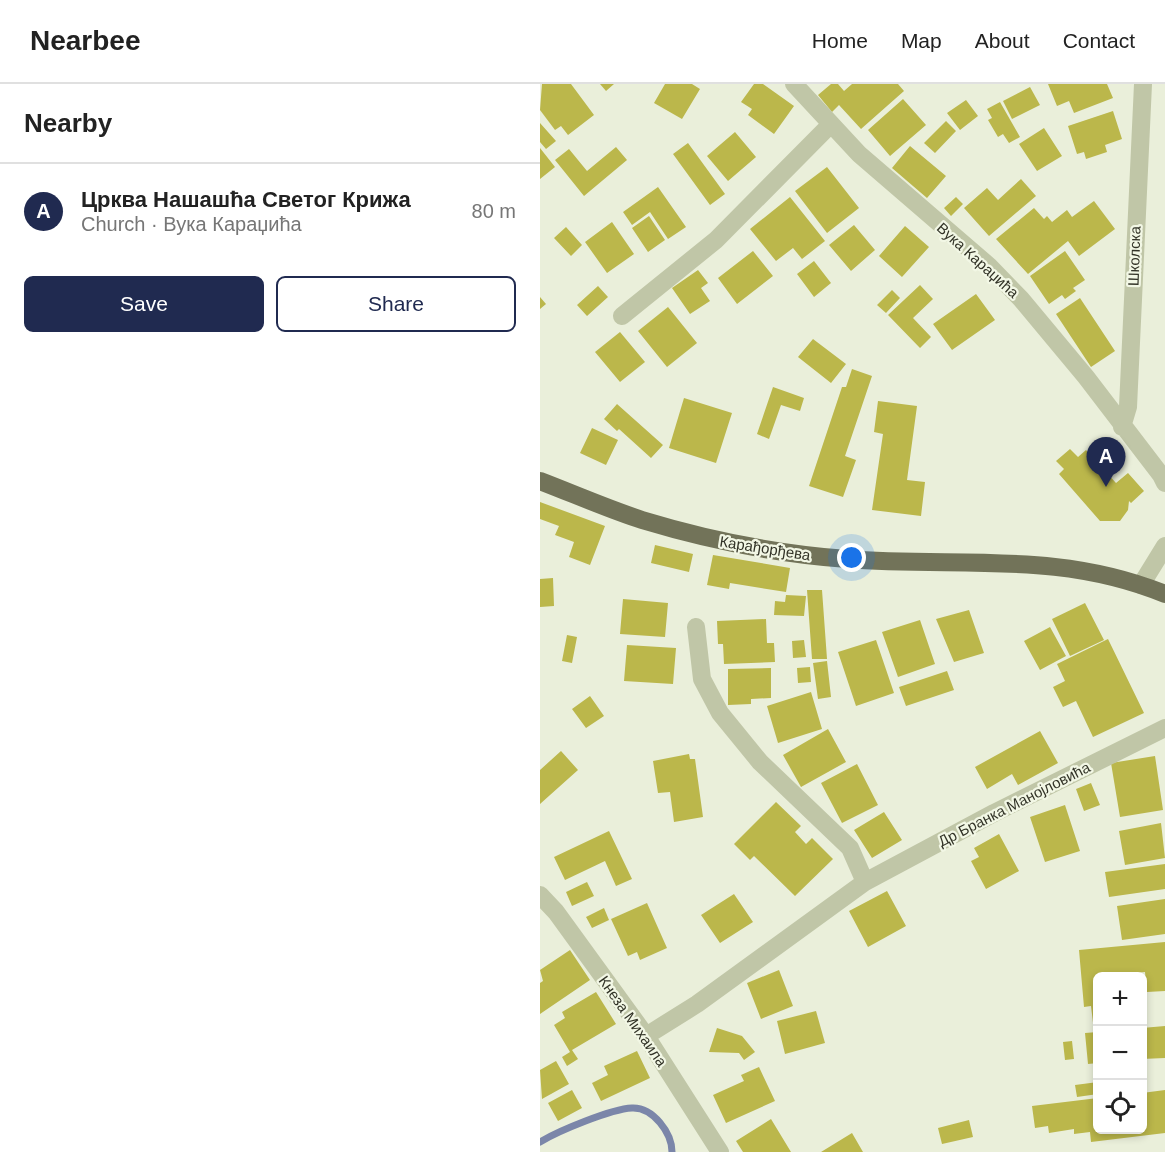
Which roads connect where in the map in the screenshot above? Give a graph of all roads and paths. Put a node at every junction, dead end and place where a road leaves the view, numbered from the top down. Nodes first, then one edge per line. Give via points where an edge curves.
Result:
1 (794, 84) edge
2 (1143, 84) edge
3 (830, 125) junction
4 (622, 316) dead end
5 (1122, 427) junction
6 (540, 481) edge
7 (1165, 483) edge
8 (1165, 546) edge
9 (1141, 585) junction
10 (1165, 594) edge
11 (696, 627) dead end
12 (1165, 728) edge
13 (865, 882) junction
14 (540, 895) edge
15 (646, 1036) junction
16 (717, 1150) edge

1 - 3 street, Вука Караџића
2 - 5 street, Школска via 1128,407
3 - 4 street via 716,240
3 - 5 street, Вука Караџића via 1021,299
5 - 7 street, Вука Караџића
6 - 9 main road, Карађорђева via 641,519 711,539 848,559 1050,565
8 - 9 street
9 - 10 main road, Карађорђева
11 - 13 street via 702,679 715,706 760,762 850,848
12 - 13 street, Др Бранка Манојловића
13 - 15 street, Др Бранка Манојловића via 697,1004
14 - 15 street, Кнеза Михаила
15 - 16 street, Кнеза Михаила

